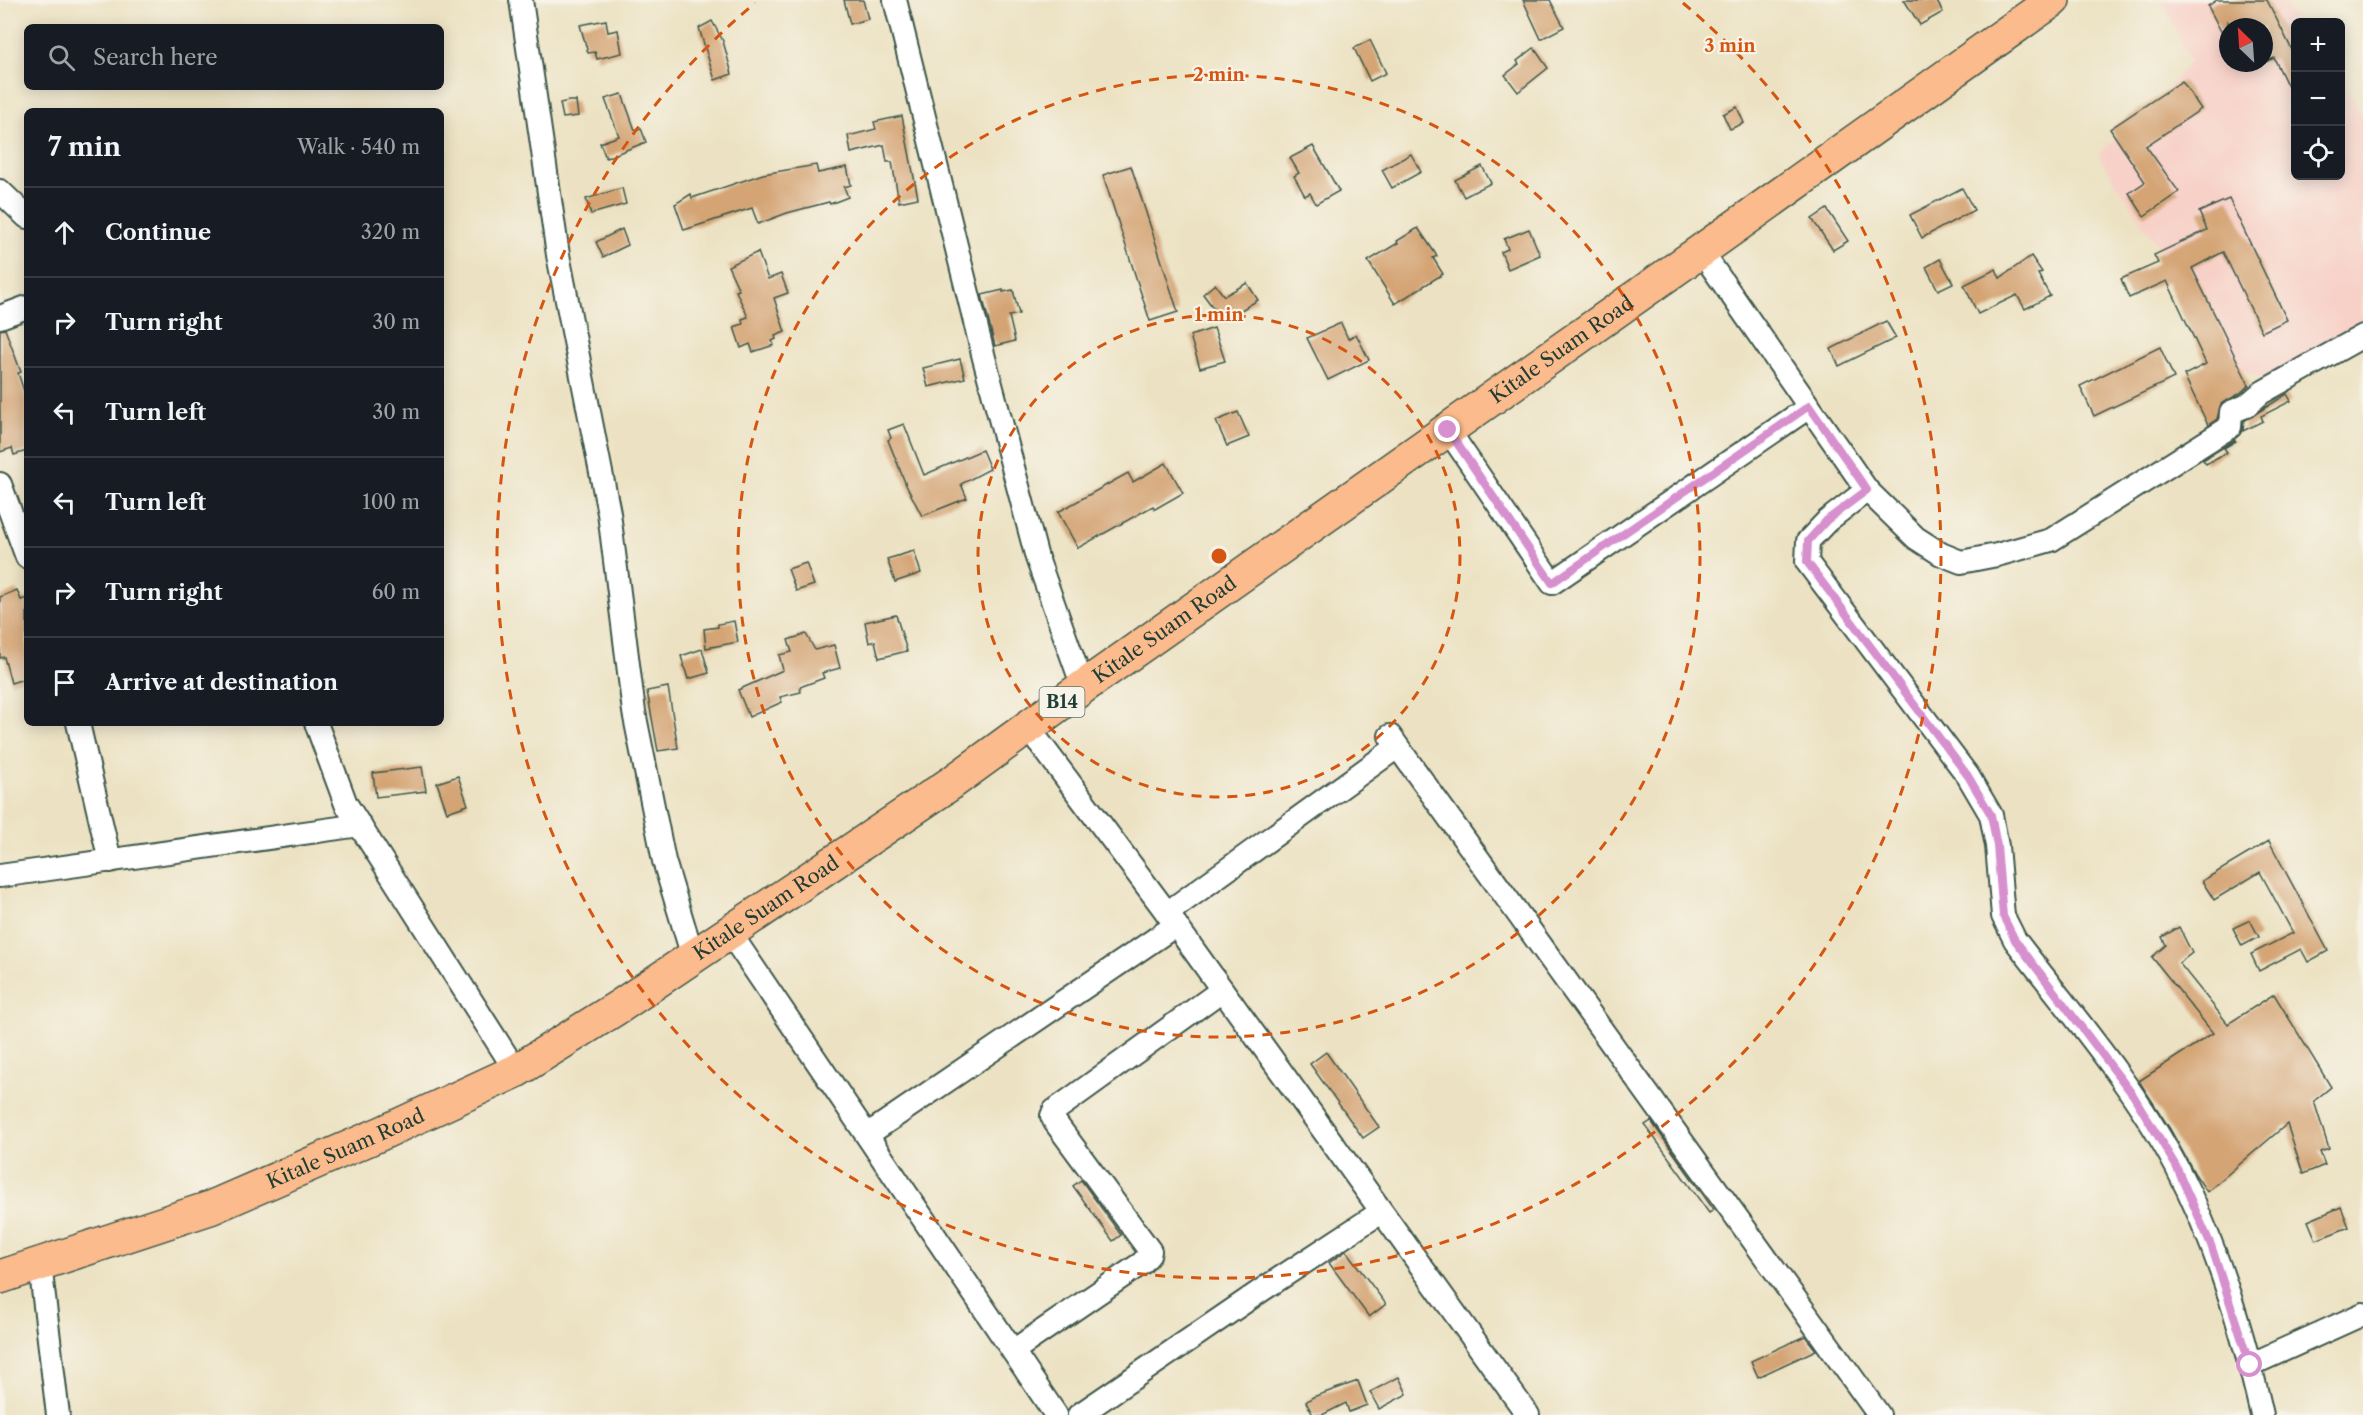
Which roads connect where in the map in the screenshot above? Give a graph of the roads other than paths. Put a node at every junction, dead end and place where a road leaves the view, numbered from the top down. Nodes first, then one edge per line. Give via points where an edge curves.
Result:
1 (521, 0) edge
2 (896, 0) edge
3 (2053, 0) edge
4 (0, 191) edge
5 (24, 214) edge
6 (1701, 251) junction
7 (24, 308) edge
8 (0, 317) edge
9 (2363, 336) edge
10 (1809, 406) junction
11 (1448, 430) junction
12 (0, 484) edge
13 (1867, 490) junction
14 (24, 549) edge
15 (1083, 687) junction
16 (79, 726) edge
17 (317, 726) edge
18 (1029, 727) junction
19 (360, 825) junction
20 (110, 861) junction
21 (0, 876) edge
22 (1172, 919) junction
23 (730, 933) junction
24 (693, 957) junction
25 (1222, 990) junction
26 (516, 1071) junction
27 (867, 1135) junction
28 (1381, 1212) junction
29 (40, 1264) junction
30 (0, 1277) edge
31 (2363, 1314) edge
32 (1013, 1351) junction
33 (2250, 1365) junction
34 (58, 1415) edge
35 (1056, 1415) edge
36 (1079, 1415) edge
37 (1528, 1415) edge
38 (1880, 1415) edge
39 (2262, 1415) edge

1 - 24 street via 558,255 609,513 634,712 664,861
2 - 15 street via 1037,558
3 - 6 highway, Kitale Suam Road / B14
4 - 5 street
6 - 10 street
6 - 11 highway, Kitale Suam Road / B14
7 - 8 street
9 - 13 street via 2231,412 2230,427 2051,540 1961,562 1916,538
10 - 11 street via 1552,583
10 - 13 street
11 - 15 highway, Kitale Suam Road / B14
12 - 14 street
13 - 33 street via 1827,520 1808,541 1807,562 1968,776 1991,815 2003,916 2015,940 2133,1095 2176,1166 2211,1245
15 - 18 highway, Kitale Suam Road / B14
16 - 20 street
17 - 19 street via 346,804
18 - 22 street
18 - 23 highway, Kitale Suam Road / B14
19 - 20 street
19 - 26 street
20 - 21 street
22 - 25 street
22 - 27 street
22 - 38 street via 1393,742
23 - 24 highway, Kitale Suam Road / B14
23 - 27 street
24 - 26 highway, Kitale Suam Road / B14
25 - 28 street
25 - 32 street via 1053,1111 1055,1122 1150,1251 1142,1263
26 - 29 highway, Kitale Suam Road / B14 via 210,1208
27 - 32 street
28 - 36 street
28 - 37 street
29 - 30 highway, Kitale Suam Road / B14
29 - 34 street
31 - 33 street
32 - 35 street
33 - 39 street

